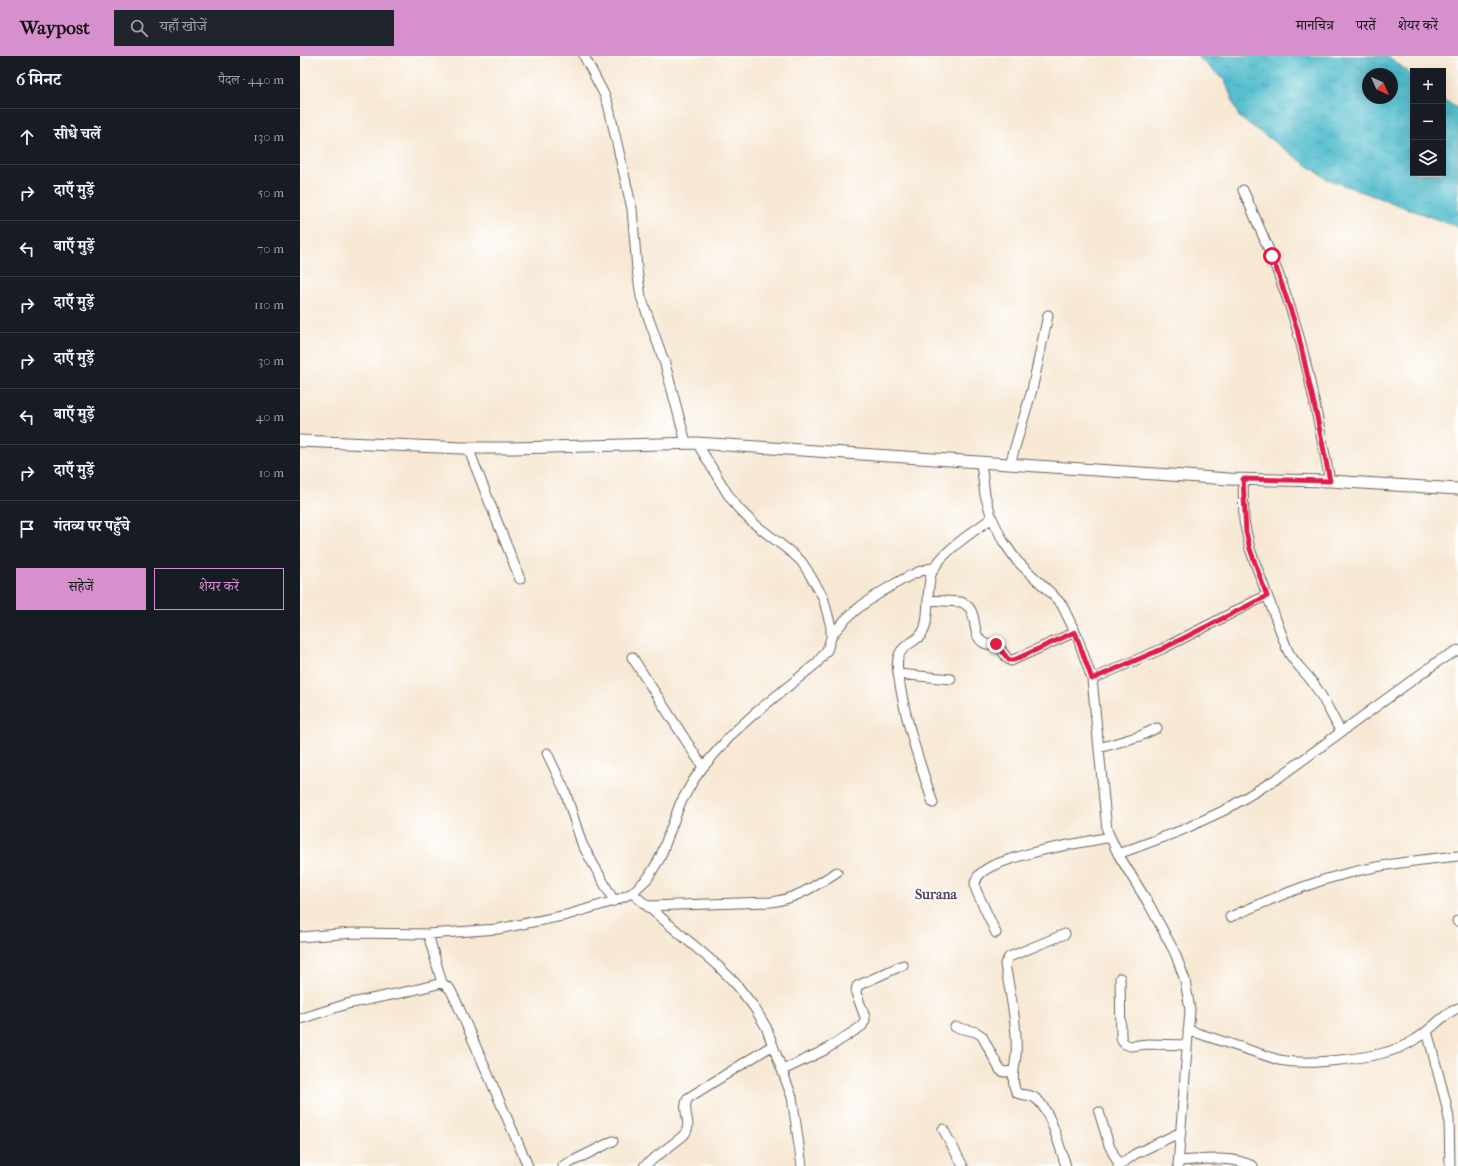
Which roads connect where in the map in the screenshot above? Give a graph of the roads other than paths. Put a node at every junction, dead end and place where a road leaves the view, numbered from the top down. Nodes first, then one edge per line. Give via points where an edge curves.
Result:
1 (584, 56) edge
2 (1243, 190) dead end
3 (1048, 316) dead end
4 (300, 441) edge
5 (686, 443) junction
6 (697, 443) junction
7 (468, 448) junction
8 (981, 463) junction
9 (1010, 464) junction
10 (1243, 479) junction
11 (1330, 481) junction
12 (1458, 489) edge
13 (992, 518) junction
14 (934, 568) junction
15 (520, 579) dead end
16 (1267, 596) junction
17 (928, 600) junction
18 (1075, 632) junction
19 (831, 638) junction
20 (1458, 650) edge
21 (632, 657) dead end
22 (898, 674) junction
23 (951, 679) dead end
24 (1092, 679) junction
25 (1157, 728) dead end
26 (1341, 732) junction
27 (1099, 748) junction
28 (547, 753) dead end
29 (703, 767) junction
30 (933, 803) dead end
31 (1110, 837) junction
32 (1118, 854) junction
33 (1458, 856) edge
34 (837, 872) dead end
35 (632, 893) junction
36 (614, 901) junction
37 (648, 906) junction
38 (1230, 916) dead end
39 (996, 933) dead end
40 (428, 934) junction
41 (1065, 934) dead end
42 (300, 937) edge
43 (903, 964) dead end
44 (1120, 978) dead end
45 (442, 983) junction
46 (1458, 1008) edge
47 (300, 1019) edge
48 (955, 1027) dead end
49 (1188, 1030) junction
50 (1427, 1031) junction
51 (773, 1045) junction
52 (1187, 1045) junction
53 (782, 1070) junction
54 (1014, 1071) junction
55 (1099, 1112) dead end
56 (943, 1129) dead end
57 (1181, 1132) junction
58 (613, 1141) dead end
59 (1178, 1164) edge
60 (528, 1166) edge
61 (563, 1166) edge
62 (644, 1166) edge
63 (802, 1166) edge
64 (963, 1166) edge
65 (1066, 1166) edge
66 (1119, 1166) edge
67 (1253, 1166) edge
68 (1450, 1166) edge

1 - 5 street via 608,104 632,208 636,269 641,297 665,364
2 - 11 street via 1272,256 1297,329
3 - 9 street via 1032,390
4 - 7 street
5 - 6 street
5 - 7 street
6 - 8 street
6 - 19 street via 738,508 801,561 823,597 831,627
7 - 15 street
8 - 9 street
8 - 13 street via 985,495
9 - 10 street
10 - 11 street
10 - 16 street via 1246,532
11 - 12 street
13 - 14 street via 950,550
13 - 18 street via 1010,551 1062,606
14 - 17 street via 930,577
14 - 19 street via 927,568 899,582 856,610
16 - 24 street via 1162,649
16 - 26 street via 1291,658 1313,682
17 - 18 street via 967,604 972,611 981,641 987,645 996,644 1011,661
17 - 22 street via 923,632 898,656
18 - 24 street
19 - 29 street via 827,650 817,663 732,734
20 - 26 street via 1440,660
21 - 29 street
22 - 23 street
22 - 30 street via 906,717
24 - 27 street
25 - 27 street via 1140,736
26 - 32 street via 1278,778 1225,810 1180,831
27 - 31 street via 1107,830
28 - 36 street via 566,791 584,848
29 - 35 street via 680,804 655,869
31 - 32 street
31 - 39 street via 1032,853 991,866 981,873 975,884 976,890
32 - 49 street via 1150,906 1180,965 1190,1010
33 - 38 street via 1378,867 1342,875 1307,885
34 - 37 street via 785,901
35 - 36 street
35 - 37 street
36 - 40 street via 567,915 498,930
37 - 51 street via 736,984 754,1007
40 - 42 street via 353,933
40 - 45 street
41 - 54 street via 1006,960 1016,1032
43 - 53 street via 857,986 856,993 865,1017 862,1026 825,1050
44 - 52 street via 1121,1036 1125,1044
45 - 47 street via 347,1004
45 - 60 street via 450,989 456,1001
46 - 50 street
48 - 54 street via 979,1034 985,1039 1000,1070
49 - 50 street via 1279,1060 1310,1064 1385,1054 1405,1046
49 - 52 street
50 - 68 street via 1449,1119
51 - 53 street
51 - 62 street via 688,1098 685,1107 687,1132
52 - 57 street
53 - 63 street via 792,1097
54 - 65 street via 1015,1090 1035,1098 1046,1111
55 - 66 street via 1109,1145
56 - 64 street
57 - 59 street
57 - 66 street via 1135,1154
58 - 61 street
59 - 67 street via 1229,1159

